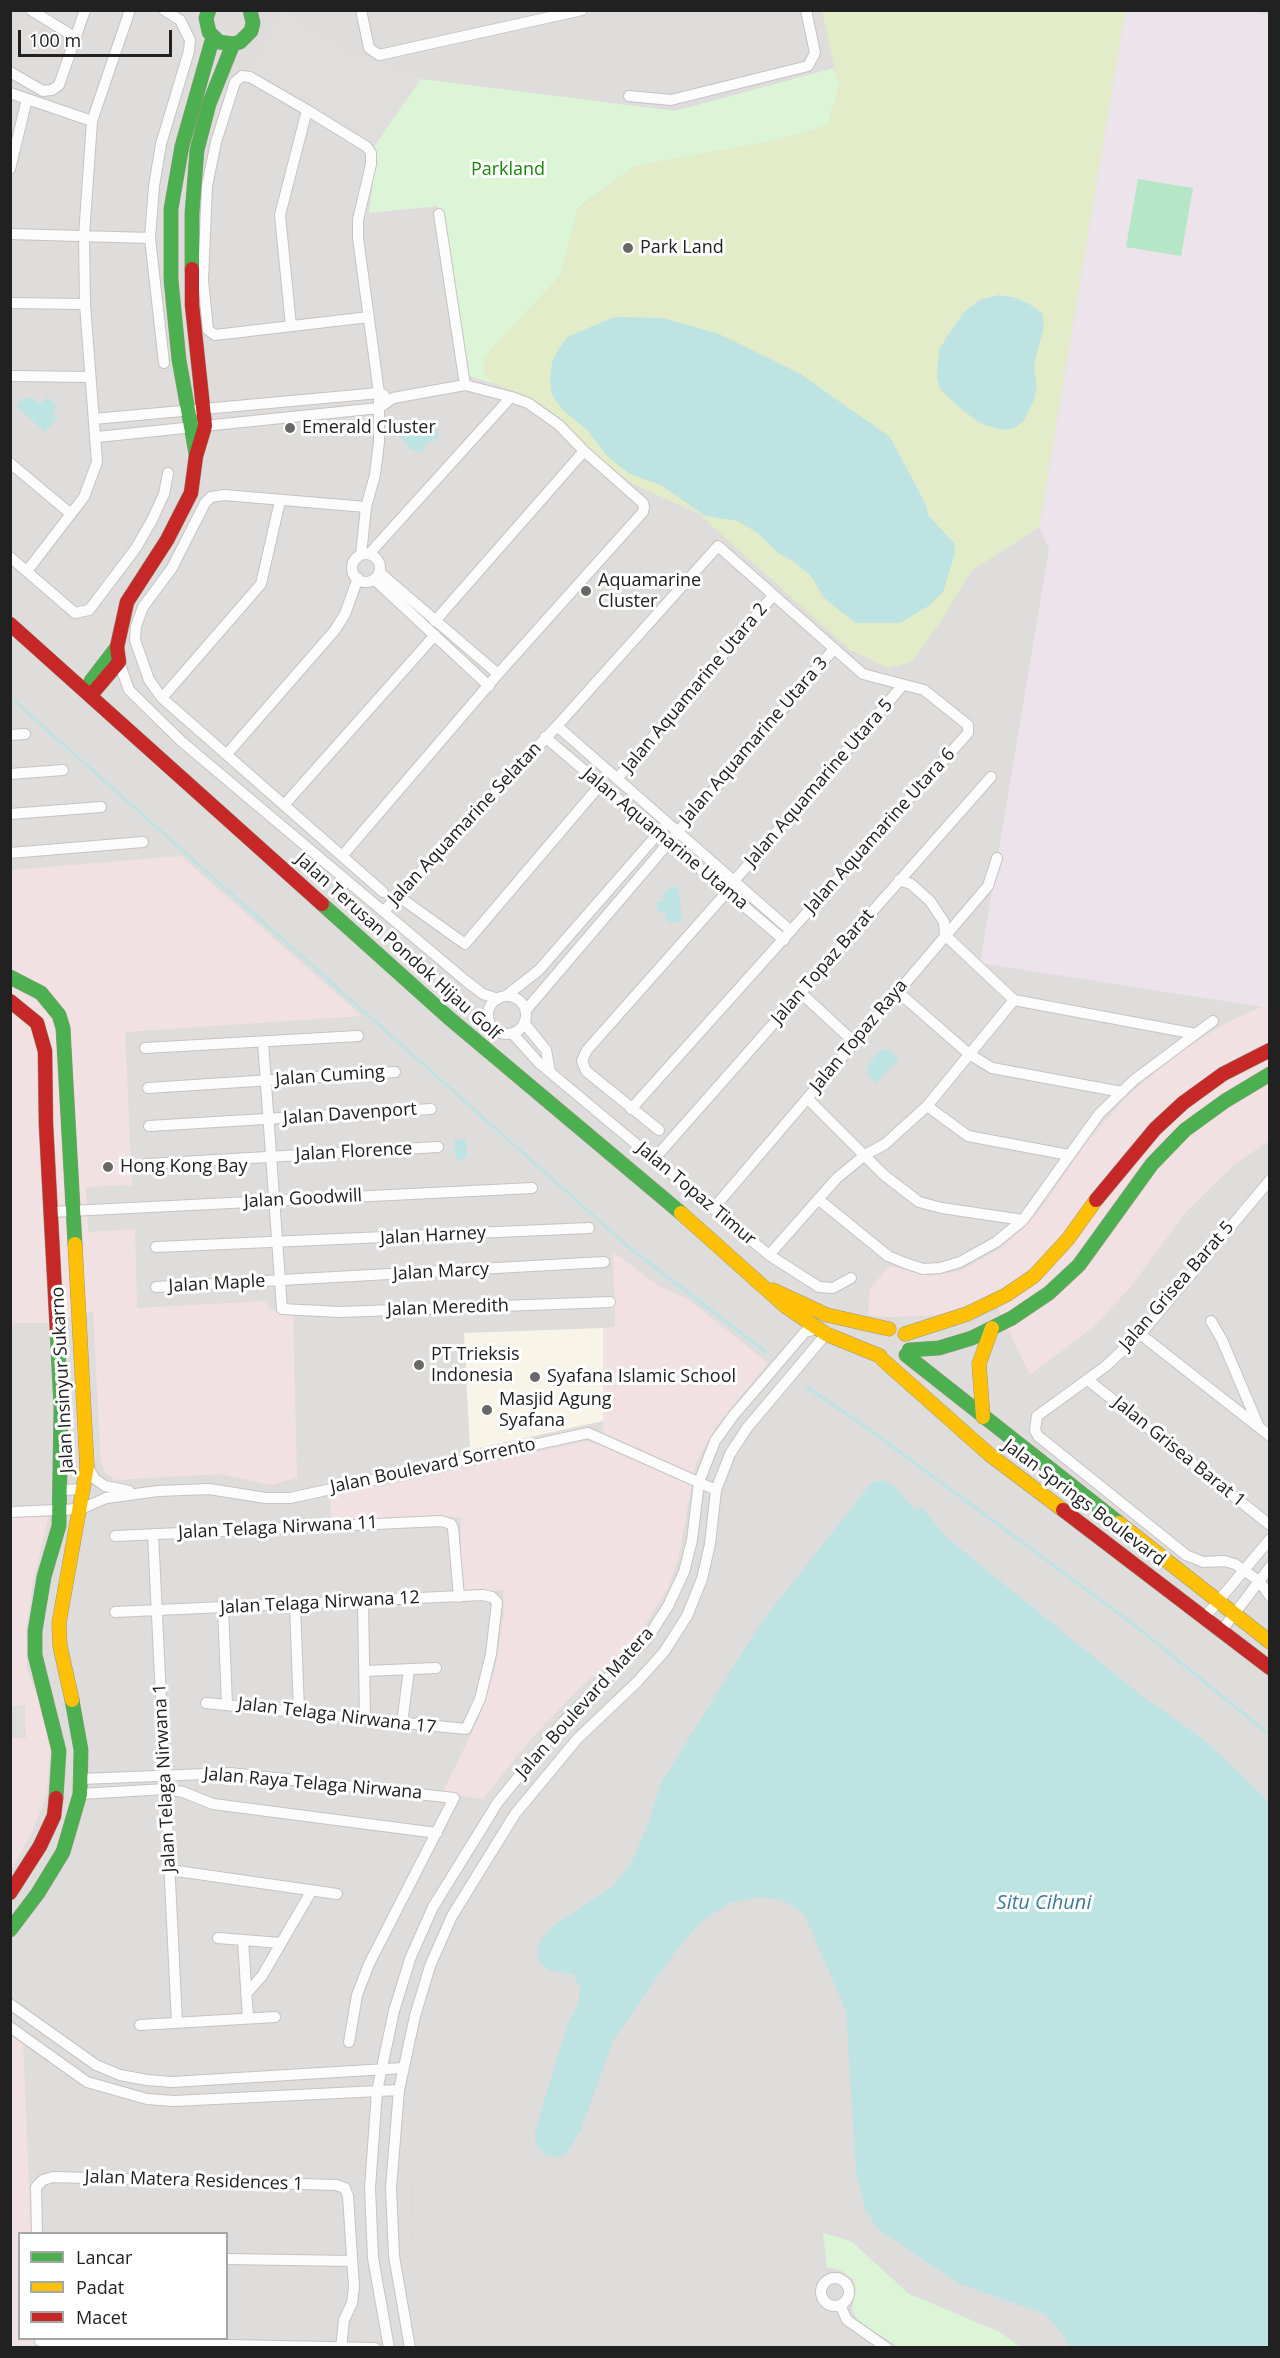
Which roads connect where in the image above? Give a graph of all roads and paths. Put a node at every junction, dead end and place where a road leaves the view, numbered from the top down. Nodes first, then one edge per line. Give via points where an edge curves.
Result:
1 (32, 10) edge
2 (85, 10) edge
3 (130, 10) edge
4 (164, 10) edge
5 (250, 10) edge
6 (361, 10) edge
7 (582, 10) edge
8 (806, 10) edge
9 (203, 13) edge
10 (76, 38) junction
11 (213, 38) junction
12 (233, 44) junction
13 (10, 72) edge
14 (10, 93) edge
15 (629, 96) dead end
16 (27, 99) junction
17 (307, 110) junction
18 (92, 121) junction
19 (10, 169) edge
20 (440, 214) dead end
21 (10, 234) edge
22 (84, 236) junction
23 (150, 237) junction
24 (10, 303) edge
25 (85, 304) junction
26 (369, 317) junction
27 (291, 326) junction
28 (164, 363) dead end
29 (10, 376) edge
30 (89, 377) junction
31 (465, 385) junction
32 (379, 393) junction
33 (511, 397) junction
34 (393, 398) junction
35 (379, 408) junction
36 (187, 411) junction
37 (205, 411) junction
38 (94, 419) junction
39 (205, 426) junction
40 (189, 427) junction
41 (97, 437) junction
42 (584, 451) junction
43 (196, 456) junction
44 (10, 463) edge
45 (168, 473) dead end
46 (280, 501) junction
47 (366, 507) junction
48 (71, 514) junction
49 (365, 555) junction
50 (10, 557) edge
51 (27, 572) junction
52 (377, 576) junction
53 (358, 578) junction
54 (772, 597) junction
55 (435, 621) junction
56 (10, 624) edge
57 (435, 635) junction
58 (117, 647) junction
59 (832, 650) junction
60 (119, 662) junction
61 (498, 674) junction
62 (903, 685) junction
63 (489, 686) junction
64 (88, 693) junction
65 (162, 698) junction
66 (557, 726) junction
67 (25, 734) dead end
68 (10, 735) edge
69 (546, 737) junction
70 (227, 754) junction
71 (63, 770) dead end
72 (10, 774) edge
73 (991, 777) dead end
74 (617, 779) junction
75 (601, 784) junction
76 (285, 804) junction
77 (101, 807) dead end
78 (10, 814) edge
79 (667, 823) junction
80 (676, 831) junction
81 (658, 833) junction
82 (668, 841) junction
83 (143, 842) dead end
84 (10, 853) edge
85 (343, 855) junction
86 (997, 858) dead end
87 (899, 880) junction
88 (734, 881) junction
89 (727, 891) junction
90 (383, 892) dead end
91 (398, 896) junction
92 (384, 911) junction
93 (787, 935) junction
94 (945, 935) junction
95 (10, 977) edge
96 (897, 991) junction
97 (801, 993) junction
98 (10, 1000) edge
99 (1014, 1000) junction
100 (498, 1001) junction
101 (526, 1010) junction
102 (1213, 1021) dead end
103 (524, 1023) junction
104 (513, 1034) junction
105 (1196, 1034) junction
106 (358, 1036) dead end
107 (263, 1042) junction
108 (854, 1042) junction
109 (145, 1048) dead end
110 (1269, 1050) edge
111 (969, 1054) junction
112 (550, 1071) junction
113 (395, 1072) dead end
114 (1268, 1078) edge
115 (265, 1080) junction
116 (148, 1088) dead end
117 (1122, 1092) junction
118 (807, 1098) junction
119 (927, 1106) junction
120 (431, 1109) dead end
121 (631, 1109) junction
122 (268, 1119) junction
123 (149, 1126) dead end
124 (659, 1130) dead end
125 (438, 1147) dead end
126 (864, 1155) junction
127 (1069, 1155) junction
128 (270, 1157) junction
129 (656, 1158) junction
130 (147, 1164) dead end
131 (1269, 1179) edge
132 (532, 1188) dead end
133 (818, 1199) junction
134 (273, 1201) junction
135 (713, 1209) junction
136 (73, 1211) junction
137 (50, 1212) junction
138 (1023, 1220) junction
139 (590, 1228) dead end
140 (276, 1243) junction
141 (156, 1248) dead end
142 (769, 1255) junction
143 (604, 1262) dead end
144 (851, 1278) dead end
145 (279, 1281) junction
146 (156, 1287) dead end
147 (768, 1288) junction
148 (610, 1302) dead end
149 (845, 1320) junction
150 (1211, 1321) dead end
151 (992, 1328) junction
152 (889, 1329) junction
153 (821, 1331) junction
154 (910, 1332) junction
155 (1140, 1334) junction
156 (80, 1338) junction
157 (57, 1339) junction
158 (924, 1349) junction
159 (907, 1353) junction
160 (881, 1358) junction
161 (925, 1369) junction
162 (1088, 1380) junction
163 (909, 1383) junction
164 (983, 1417) junction
165 (1259, 1428) junction
166 (1269, 1436) edge
167 (87, 1466) junction
168 (699, 1482) junction
169 (85, 1489) junction
170 (61, 1490) junction
171 (716, 1490) junction
172 (138, 1492) junction
173 (60, 1509) junction
174 (81, 1509) junction
175 (10, 1512) edge
176 (1269, 1525) edge
177 (153, 1534) junction
178 (115, 1536) dead end
179 (1269, 1539) edge
180 (1269, 1567) edge
181 (1245, 1569) junction
182 (1259, 1581) junction
183 (1269, 1596) edge
184 (459, 1597) junction
185 (1219, 1600) junction
186 (363, 1602) junction
187 (295, 1605) junction
188 (223, 1608) junction
189 (157, 1610) junction
190 (115, 1612) dead end
191 (1233, 1613) junction
192 (1205, 1617) junction
193 (654, 1628) junction
194 (1222, 1630) junction
195 (671, 1641) junction
196 (1269, 1642) edge
197 (436, 1668) dead end
198 (1269, 1668) edge
199 (409, 1670) junction
200 (365, 1671) junction
201 (207, 1703) dead end
202 (227, 1704) junction
203 (299, 1710) junction
204 (365, 1718) junction
205 (402, 1723) junction
206 (466, 1730) joint
207 (536, 1754) junction
208 (553, 1767) junction
209 (166, 1775) junction
210 (80, 1786) junction
211 (166, 1790) junction
212 (482, 1827) junction
213 (437, 1833) junction
214 (499, 1839) junction
215 (170, 1870) junction
216 (312, 1890) junction
217 (10, 1893) edge
218 (337, 1894) dead end
219 (10, 1930) edge
220 (218, 1938) dead end
221 (243, 1940) junction
222 (281, 1943) junction
223 (246, 1994) junction
224 (10, 2004) edge
225 (275, 2017) dead end
226 (248, 2018) junction
227 (177, 2023) junction
228 (140, 2025) dead end
229 (10, 2027) edge
230 (349, 2042) dead end
231 (403, 2068) junction
232 (381, 2070) junction
233 (198, 2080) junction
234 (399, 2090) junction
235 (377, 2091) junction
236 (200, 2100) junction
237 (370, 2188) junction
238 (391, 2188) junction
239 (37, 2232) edge
240 (228, 2259) edge
241 (352, 2261) junction
242 (840, 2305) dead end
243 (40, 2342) edge
244 (341, 2347) edge
245 (375, 2348) edge
246 (389, 2348) edge
247 (410, 2348) edge
248 (887, 2348) edge

1 - 10 street
2 - 10 street
3 - 18 street
4 - 23 street via 187,30 189,51 162,144
5 - 12 main road via 250,31
6 - 7 street via 369,48 374,54 385,55
8 - 15 street via 815,53 808,66 665,100
9 - 11 main road
10 - 13 street via 63,78 52,90 43,91
11 - 12 main road
11 - 36 main road via 184,136 171,209 171,280
12 - 37 main road via 209,104 197,150 192,213 193,322
14 - 16 street
16 - 18 street
16 - 19 street
17 - 26 street via 371,153 358,220
17 - 27 street via 280,215
17 - 27 street via 242,76 235,82 207,186 203,280 210,333
18 - 22 street
20 - 31 street
21 - 22 street
22 - 23 street
22 - 25 street
23 - 28 street
24 - 25 street
25 - 30 street
26 - 27 street
26 - 32 street
29 - 30 street
30 - 38 street
31 - 33 street
31 - 34 street
32 - 34 street
32 - 35 street
32 - 37 street
33 - 42 street via 559,424
33 - 49 street
34 - 35 street
35 - 39 street
35 - 47 street via 375,475
36 - 37 street
36 - 38 street
36 - 40 main road
37 - 39 main road
38 - 41 street
39 - 40 street
39 - 43 main road
40 - 41 street
40 - 43 main road
41 - 48 street via 97,462 90,485
42 - 55 street
42 - 61 street via 643,503 643,512
43 - 58 main road via 191,493 128,602
44 - 48 street
45 - 51 street via 152,520 89,610 75,613
46 - 47 street
46 - 65 street via 261,584
46 - 65 street via 224,495 205,502 172,568 148,598 136,626 140,659
47 - 49 street
48 - 51 street
49 - 52 street via 379,563
49 - 53 street via 352,568
50 - 51 street
52 - 53 street via 366,582
52 - 55 street
52 - 57 street
53 - 70 street via 335,630
54 - 59 street
54 - 66 street, Jalan Aquamarine Selatan via 718,546
54 - 74 street, Jalan Aquamarine Utara 2
55 - 61 street
56 - 64 main road, Jalan Terusan Pondok Hijau Golf
57 - 63 street
57 - 76 street
58 - 60 main road
58 - 64 main road
59 - 62 street via 863,674
59 - 80 street, Jalan Aquamarine Utara 3
60 - 64 main road
60 - 92 street via 137,700 227,782
61 - 63 street
62 - 88 street, Jalan Aquamarine Utara 5
62 - 93 street, Jalan Aquamarine Utara 6 via 924,690 968,725 969,731
63 - 85 street
64 - 147 main road, Jalan Terusan Pondok Hijau Golf via 449,1018
65 - 70 street
66 - 69 street, Jalan Aquamarine Selatan
66 - 74 street, Jalan Aquamarine Utama
67 - 68 street
69 - 75 street, Jalan Aquamarine Utama
69 - 91 street, Jalan Aquamarine Selatan
70 - 76 street
71 - 72 street
73 - 87 street, Jalan Topaz Barat
74 - 79 street, Jalan Aquamarine Utama
75 - 81 street, Jalan Aquamarine Utama
75 - 91 street via 463,945
76 - 85 street
77 - 78 street
79 - 80 street, Jalan Aquamarine Utama
79 - 81 street
80 - 82 street, Jalan Aquamarine Utara 3
80 - 88 street, Jalan Aquamarine Utama
81 - 82 street, Jalan Aquamarine Utama
81 - 100 street via 539,970
82 - 89 street, Jalan Aquamarine Utama
82 - 101 street, Jalan Aquamarine Utara 3
83 - 84 street
85 - 90 street
86 - 94 street, Jalan Topaz Raya via 988,886
87 - 94 street via 911,884 930,901 944,922
87 - 97 street, Jalan Topaz Barat
88 - 93 street, Jalan Aquamarine Utama
89 - 93 street, Jalan Aquamarine Utama
89 - 121 street via 583,1059 586,1071
91 - 92 street, Jalan Aquamarine Selatan
92 - 100 street via 483,994
93 - 121 street, Jalan Aquamarine Utara 6
94 - 96 street, Jalan Topaz Raya
94 - 99 street
95 - 136 main road, Jalan Insinyur Sukarno via 29,984 52,1006 63,1028
96 - 108 street, Jalan Topaz Raya
96 - 111 street
97 - 108 street
97 - 129 street, Jalan Topaz Barat
98 - 137 main road, Jalan Insinyur Sukarno via 30,1015 42,1039
99 - 105 street
99 - 111 street
100 - 101 street via 518,1000
100 - 104 street via 488,1014 492,1026 503,1034
101 - 103 street
102 - 105 street
103 - 104 street
103 - 112 street via 546,1050
104 - 112 street, Jalan Topaz Timur
105 - 117 street
106 - 107 street
107 - 109 street
107 - 115 street
108 - 118 street, Jalan Topaz Raya
110 - 154 main road via 1223,1074 1155,1129 1034,1276 967,1314
111 - 117 street via 1005,1072
111 - 119 street
112 - 129 street, Jalan Topaz Timur
113 - 115 street, Jalan Cuming
114 - 151 main road via 1185,1130 1152,1164 1079,1266 1049,1293
115 - 116 street, Jalan Cuming
115 - 122 street
117 - 127 street via 1099,1114
118 - 126 street
118 - 135 street, Jalan Topaz Raya
119 - 126 street via 885,1144
119 - 127 street via 968,1137
120 - 122 street, Jalan Davenport
121 - 124 street
122 - 123 street, Jalan Davenport
122 - 128 street
125 - 128 street, Jalan Florence
126 - 133 street
126 - 138 street via 895,1186 919,1202
127 - 138 street
128 - 130 street, Jalan Florence
128 - 134 street
129 - 135 street, Jalan Topaz Timur
131 - 155 street, Jalan Grisea Barat 5
132 - 134 street, Jalan Goodwill
133 - 138 street via 888,1256 923,1269 960,1262 996,1242
133 - 142 street
134 - 136 street, Jalan Goodwill
134 - 140 street
135 - 142 street, Jalan Topaz Timur
136 - 137 street, Jalan Goodwill
136 - 156 main road, Jalan Insinyur Sukarno
137 - 157 main road, Jalan Insinyur Sukarno
139 - 140 street, Jalan Harney
140 - 141 street, Jalan Harney
140 - 145 street
142 - 144 street, Jalan Topaz Timur via 819,1287 833,1288
143 - 145 street, Jalan Marcy
145 - 146 street, Jalan Maple
145 - 148 street, Jalan Meredith via 280,1305 286,1311
147 - 149 main road, Jalan Terusan Pondok Hijau Golf via 814,1311
147 - 153 main road, Jalan Terusan Pondok Hijau Golf via 785,1306
149 - 152 main road, Jalan Terusan Pondok Hijau Golf
149 - 153 main road
150 - 165 street
151 - 158 main road via 972,1338
151 - 164 main road via 979,1364
152 - 154 main road
152 - 160 main road via 877,1340
153 - 160 main road, Jalan Terusan Pondok Hijau Golf
153 - 168 street, Jalan Boulevard Matera via 805,1332 733,1416 715,1442
153 - 171 street, Jalan Boulevard Matera via 747,1428 730,1454
154 - 158 main road
154 - 159 main road
155 - 162 street, Jalan Grisea Barat 5
155 - 165 street
156 - 157 main road
156 - 167 main road, Jalan Insinyur Sukarno
157 - 170 main road, Jalan Insinyur Sukarno
158 - 159 main road
159 - 160 main road via 894,1362
159 - 161 main road, Jalan Springs Boulevard
160 - 163 main road, Jalan Springs Boulevard
161 - 163 main road
161 - 164 main road, Jalan Springs Boulevard
162 - 176 street, Jalan Grisea Barat 1
162 - 181 street, Jalan Grisea Barat 5 via 1037,1416 1038,1436 1186,1555
163 - 192 main road, Jalan Springs Boulevard via 990,1455
164 - 185 main road, Jalan Springs Boulevard
165 - 166 street
167 - 169 main road, Jalan Insinyur Sukarno
167 - 172 street, Jalan Boulevard Sorrento via 105,1486
168 - 171 street, Jalan Boulevard Sorrento
168 - 172 street, Jalan Boulevard Sorrento via 588,1433 290,1498 209,1489
168 - 193 street, Jalan Boulevard Matera via 684,1572
169 - 170 street
169 - 174 main road, Jalan Insinyur Sukarno
170 - 173 main road, Jalan Insinyur Sukarno
171 - 195 street, Jalan Boulevard Matera via 702,1579 687,1616
172 - 174 street, Jalan Boulevard Sorrento via 99,1500
173 - 174 street
173 - 175 street
173 - 217 main road, Jalan Insinyur Sukarno via 35,1630 35,1655 59,1751 54,1816
174 - 210 main road, Jalan Insinyur Sukarno via 59,1623 60,1646 76,1717
177 - 178 street, Jalan Telaga Nirwana 11
177 - 184 street, Jalan Telaga Nirwana 11 via 441,1521 453,1528
177 - 189 street, Jalan Telaga Nirwana 1
179 - 181 street
180 - 182 street
181 - 182 street
181 - 185 street
182 - 183 street
182 - 191 street
184 - 186 street, Jalan Telaga Nirwana 12
184 - 206 street, Jalan Telaga Nirwana 12 via 483,1595 495,1599 498,1610 480,1699
185 - 191 main road, Jalan Springs Boulevard
185 - 192 street
186 - 187 street, Jalan Telaga Nirwana 12
186 - 200 street
187 - 188 street, Jalan Telaga Nirwana 12
187 - 203 street
188 - 189 street, Jalan Telaga Nirwana 12
188 - 202 street
189 - 190 street, Jalan Telaga Nirwana 12
189 - 209 street, Jalan Telaga Nirwana 1
191 - 194 street
191 - 196 main road, Jalan Springs Boulevard
192 - 194 main road, Jalan Springs Boulevard
193 - 195 street
193 - 207 street, Jalan Boulevard Matera via 623,1666 562,1723
194 - 198 main road, Jalan Springs Boulevard
195 - 208 street, Jalan Boulevard Matera via 638,1681 578,1737
197 - 199 street
199 - 200 street
199 - 205 street
200 - 204 street
201 - 202 street, Jalan Telaga Nirwana 17
202 - 203 street, Jalan Telaga Nirwana 17
203 - 204 street, Jalan Telaga Nirwana 17
204 - 205 street, Jalan Telaga Nirwana 17
205 - 206 street, Jalan Telaga Nirwana 17
207 - 208 street
207 - 212 street, Jalan Boulevard Matera
208 - 214 street, Jalan Boulevard Matera
209 - 210 street, Jalan Raya Telaga Nirwana
209 - 211 street, Jalan Telaga Nirwana 1
209 - 213 street, Jalan Raya Telaga Nirwana via 230,1773 454,1797
210 - 211 street, Jalan Raya Telaga Nirwana
210 - 219 main road, Jalan Insinyur Sukarno via 63,1852 43,1887
211 - 213 street, Jalan Raya Telaga Nirwana via 183,1791 213,1804
211 - 215 street, Jalan Telaga Nirwana 1
212 - 214 street
212 - 232 street, Jalan Boulevard Matera via 433,1907 410,1959
213 - 230 street via 369,1964 357,1995
214 - 231 street, Jalan Boulevard Matera via 452,1916 430,1966
215 - 216 street
215 - 227 street, Jalan Telaga Nirwana 1
216 - 218 street
216 - 222 street
220 - 221 street
221 - 222 street
221 - 223 street
222 - 223 street via 262,1976
223 - 226 street
224 - 233 street via 96,2065 120,2075 172,2082
225 - 226 street
226 - 227 street
227 - 228 street
229 - 236 street via 87,2082 147,2099
231 - 232 street
231 - 234 street, Jalan Boulevard Matera
232 - 233 street
232 - 235 street, Jalan Boulevard Matera
233 - 236 street
234 - 235 street
234 - 238 street, Jalan Boulevard Matera
235 - 236 street
235 - 237 street, Jalan Boulevard Matera
237 - 238 street
237 - 246 street, Jalan Boulevard Matera via 373,2258
238 - 247 street, Jalan Boulevard Matera via 394,2256
239 - 241 street, Jalan Matera Residences 1 via 36,2187 54,2177 336,2185 345,2188 348,2196
240 - 241 street
241 - 244 street via 352,2303 344,2320
242 - 248 street via 847,2320
243 - 244 street
244 - 245 street

